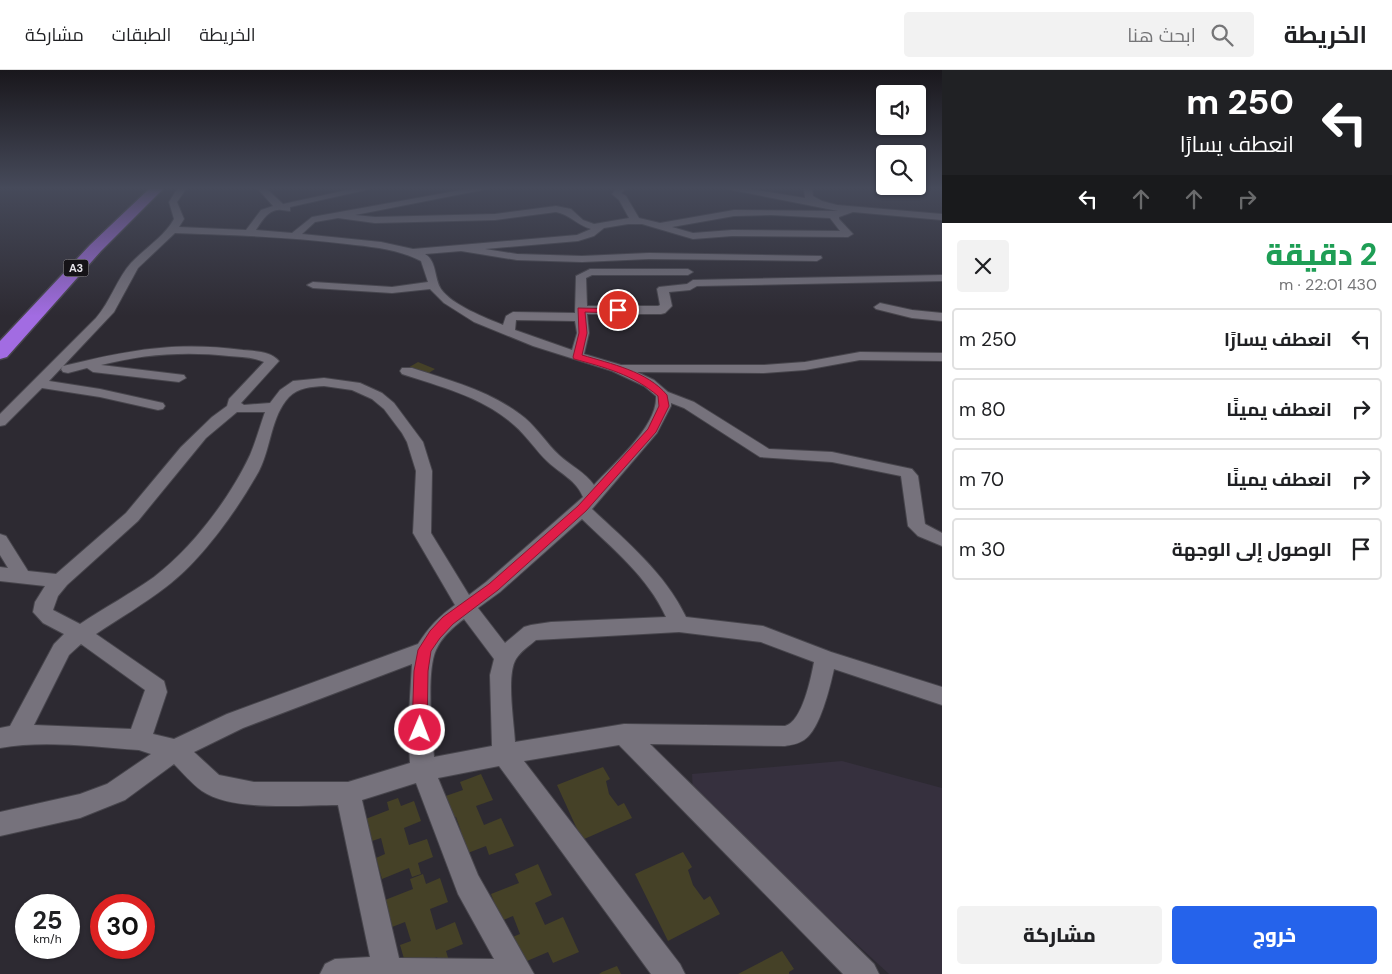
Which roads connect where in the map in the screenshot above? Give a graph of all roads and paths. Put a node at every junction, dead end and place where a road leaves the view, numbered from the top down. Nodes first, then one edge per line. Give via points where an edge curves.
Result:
1 (94, 231) edge
2 (111, 231) edge
3 (172, 231) edge
4 (203, 231) edge
5 (299, 231) edge
6 (594, 231) edge
7 (679, 231) edge
8 (845, 231) edge
9 (249, 233) joint
10 (295, 235) junction
11 (694, 236) junction
12 (806, 243) junction
13 (464, 249) junction
14 (414, 252) junction
15 (678, 257) junction
16 (726, 258) junction
17 (826, 268) junction
18 (54, 270) dead end
19 (690, 277) junction
20 (942, 278) edge
21 (313, 285) dead end
22 (434, 285) junction
23 (880, 307) dead end
24 (581, 313) junction
25 (942, 316) edge
26 (509, 332) junction
27 (0, 353) edge
28 (942, 356) edge
29 (577, 357) junction
30 (68, 368) junction
31 (617, 368) junction
32 (52, 369) junction
33 (407, 371) dead end
34 (179, 378) dead end
35 (38, 383) junction
36 (663, 395) junction
37 (158, 406) dead end
38 (235, 407) junction
39 (274, 408) junction
40 (0, 422) edge
41 (587, 503) junction
42 (0, 540) edge
43 (942, 540) edge
44 (0, 574) edge
45 (21, 575) junction
46 (58, 581) junction
47 (467, 608) junction
48 (679, 624) junction
49 (81, 634) junction
50 (425, 650) junction
51 (505, 658) junction
52 (825, 658) junction
53 (942, 696) edge
54 (624, 734) junction
55 (8, 736) edge
56 (139, 740) junction
57 (175, 750) junction
58 (504, 754) junction
59 (423, 770) junction
60 (348, 793) junction
61 (0, 824) edge
62 (388, 972) junction
63 (335, 974) edge
64 (519, 974) edge
65 (670, 974) edge
66 (864, 974) edge

1 - 18 highway, A3
2 - 27 highway, A3
3 - 32 street via 134,266 110,309
4 - 9 street
5 - 10 street
6 - 13 street via 578,238
7 - 11 street
8 - 12 street via 848,234
9 - 10 street
10 - 14 street
11 - 12 street via 732,233
11 - 15 street
11 - 16 street
12 - 17 street
13 - 14 street
13 - 15 street via 517,257
14 - 22 street via 426,259
15 - 16 street
15 - 19 street
16 - 17 street
17 - 19 street
17 - 20 street
19 - 24 street via 690,287 663,289 666,306 661,310
19 - 24 street via 586,273 581,276
21 - 22 street via 368,290
22 - 26 street via 448,301
23 - 25 street
24 - 26 street via 512,316
24 - 29 street via 583,333
26 - 29 street
28 - 31 street via 860,356 764,369
29 - 31 street
30 - 32 street
30 - 34 street
30 - 38 street via 143,352 165,351 200,350 271,359 234,402
31 - 36 street via 649,383
32 - 35 street
33 - 41 street via 496,404 519,421 556,460 582,478
35 - 37 street
35 - 40 street
36 - 41 street via 664,406 652,430
36 - 43 street via 689,405 766,454 832,457 906,472 910,476 918,526
38 - 39 street
38 - 46 street via 201,432 133,518
39 - 47 street via 292,387 324,382 363,389 388,406 409,432 422,459 422,533
39 - 49 street via 251,470 226,510 196,547 160,581
41 - 47 street
41 - 48 street via 653,580
42 - 45 street
44 - 45 street
45 - 46 street
46 - 49 street via 47,596 43,612
47 - 50 street via 448,620
47 - 51 street
48 - 51 street via 531,633
48 - 52 street via 763,634
49 - 55 street via 61,650
49 - 56 street via 156,687
50 - 57 street via 235,720
50 - 59 street via 421,671 420,730
51 - 58 street via 501,675
52 - 53 street
52 - 54 street via 814,700 794,734
54 - 58 street
54 - 66 street
55 - 56 street
56 - 57 street
57 - 60 street via 212,784 225,788 254,794
57 - 61 street via 116,792 80,806
58 - 59 street
58 - 65 street
59 - 60 street
59 - 64 street via 468,884
60 - 62 street
62 - 63 street
62 - 64 street

